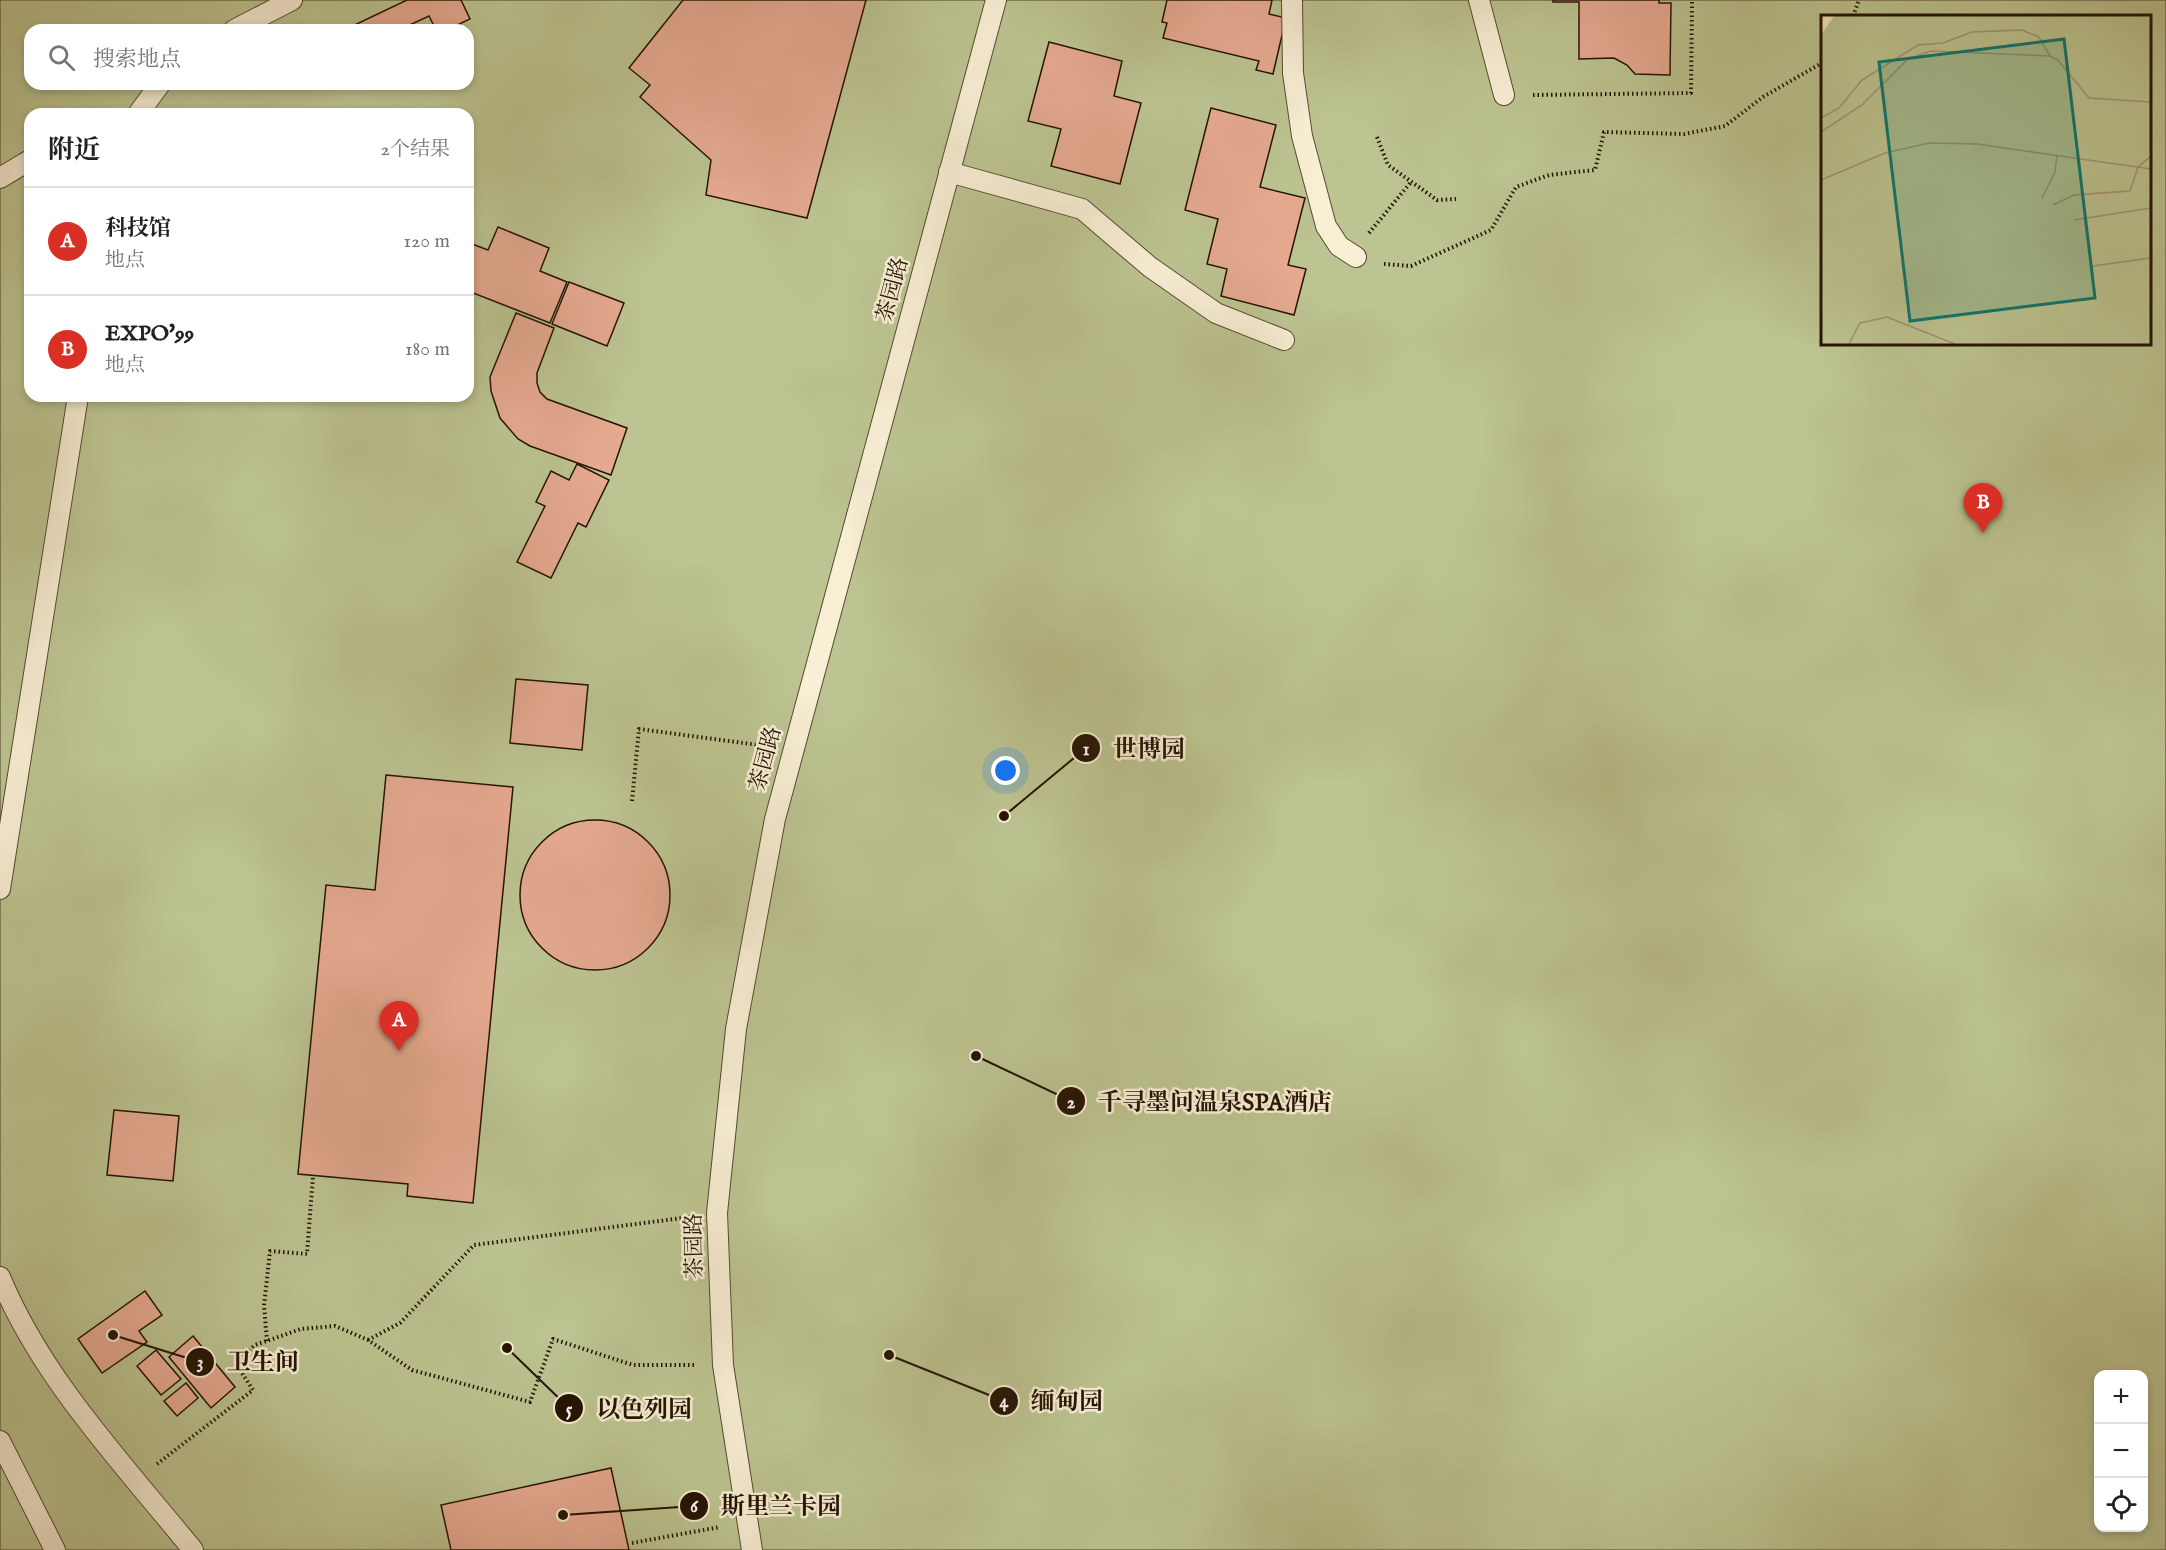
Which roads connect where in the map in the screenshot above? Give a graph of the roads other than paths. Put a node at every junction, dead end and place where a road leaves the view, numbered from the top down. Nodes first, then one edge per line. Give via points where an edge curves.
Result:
1 (292, 0) edge
2 (996, 0) edge
3 (1292, 0) edge
4 (1479, 0) edge
5 (246, 24) edge
6 (156, 90) edge
7 (1504, 95) road end
8 (142, 108) edge
9 (24, 164) edge
10 (949, 172) junction
11 (0, 178) edge
12 (1356, 257) road end
13 (1284, 340) dead end
14 (77, 402) edge
15 (0, 889) edge
16 (0, 1277) edge
17 (0, 1441) edge
18 (55, 1550) edge
19 (193, 1550) edge
20 (752, 1550) edge

1 - 5 lane
2 - 10 lane, 茶园路
3 - 12 lane via 1293,73 1302,136 1326,226 1339,246
4 - 7 lane
6 - 8 lane
9 - 11 lane
10 - 13 lane via 1083,209 1150,267 1216,313
10 - 20 lane, 茶园路 via 775,819 736,1029 717,1213 723,1365
14 - 15 lane
16 - 19 lane via 10,1302 56,1380
17 - 18 lane

